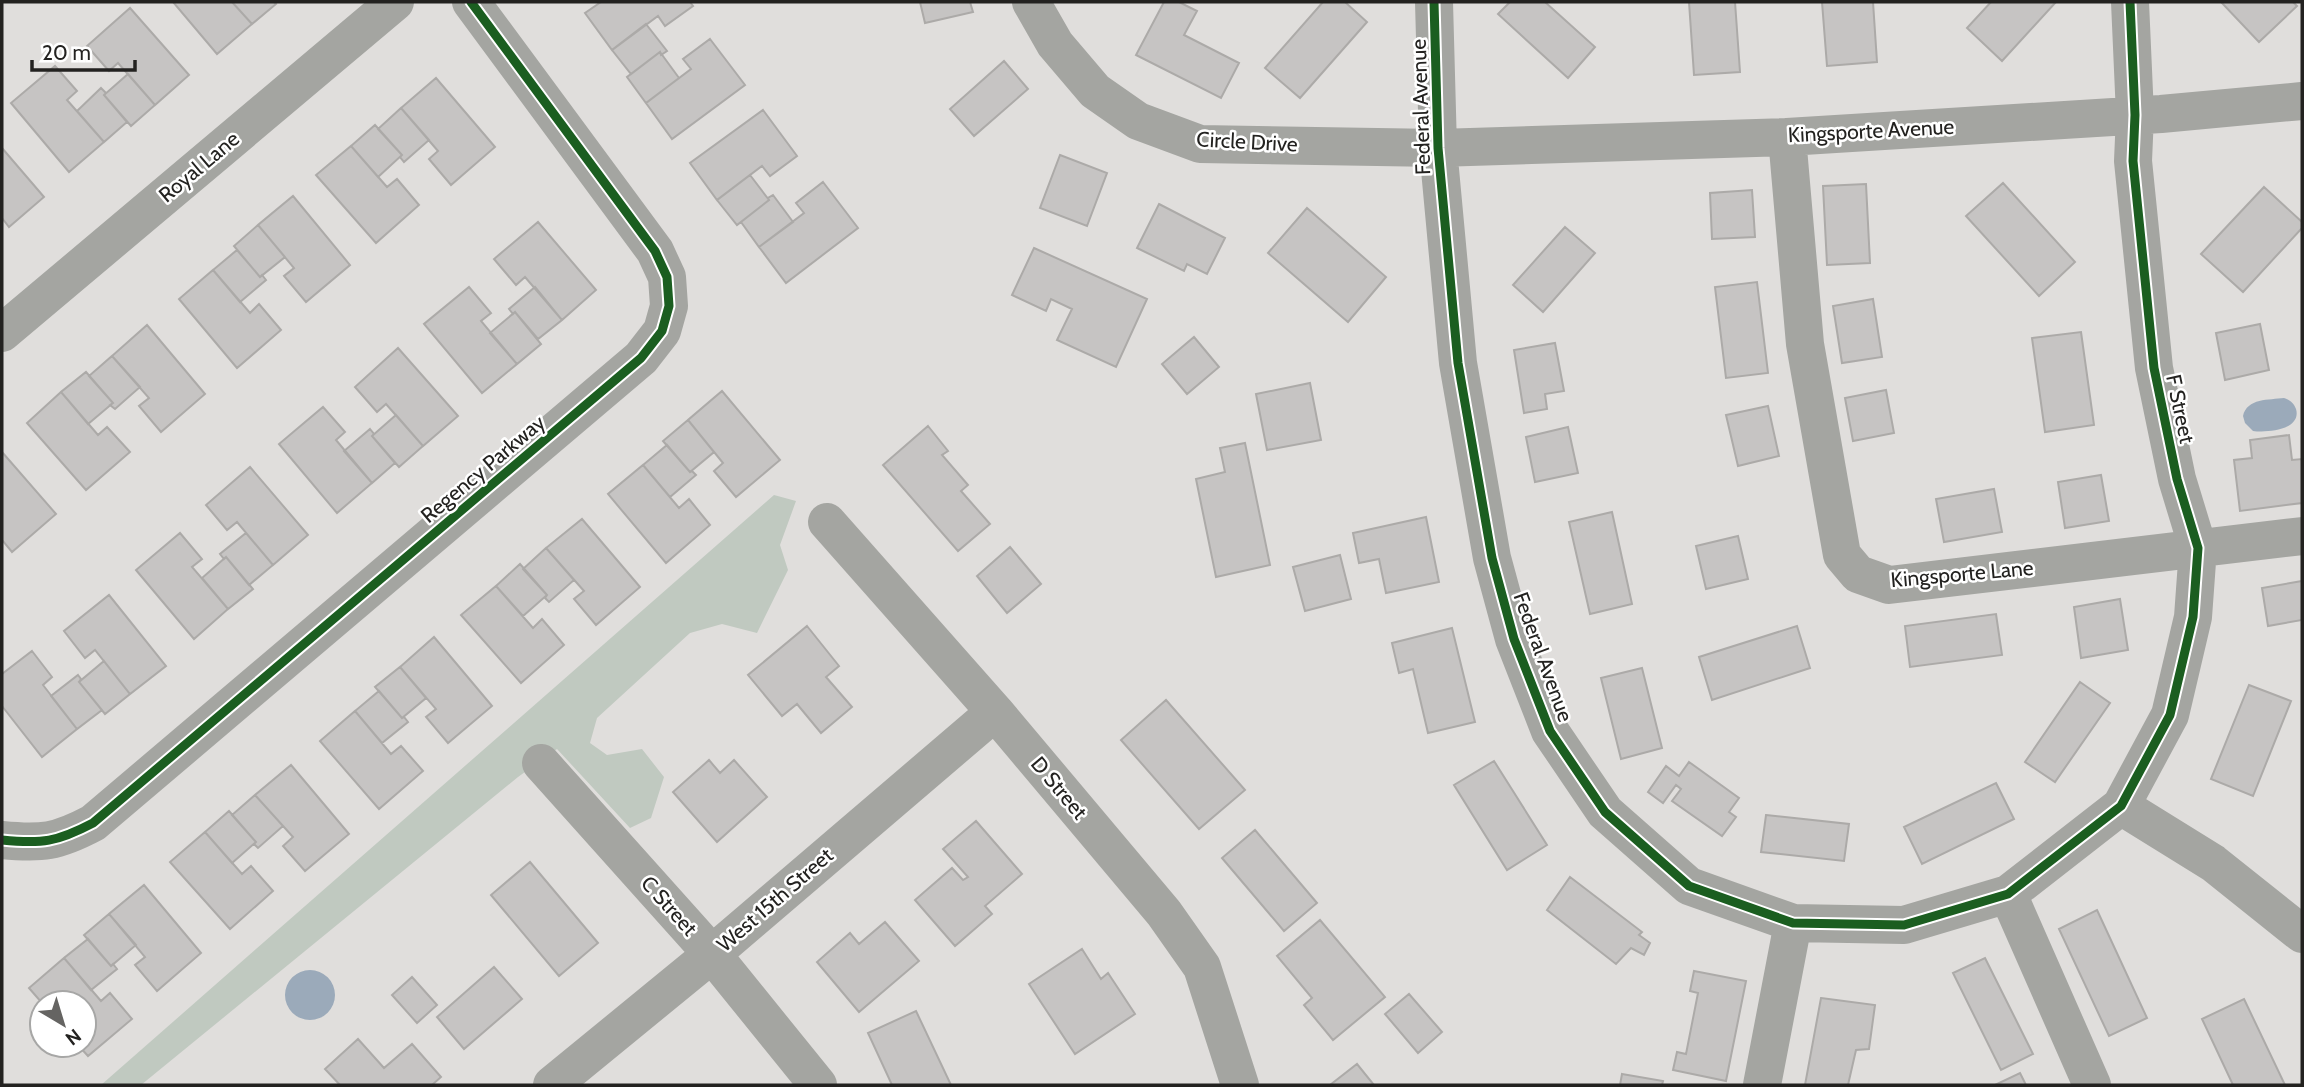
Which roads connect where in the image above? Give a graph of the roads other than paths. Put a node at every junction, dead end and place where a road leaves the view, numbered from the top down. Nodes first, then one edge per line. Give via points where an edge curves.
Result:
1 (396, 2) edge
2 (471, 2) edge
3 (1031, 2) edge
4 (1434, 2) edge
5 (2130, 2) edge
6 (2302, 101) edge
7 (2135, 115) junction
8 (1787, 136) junction
9 (1438, 148) junction
10 (2, 333) edge
11 (827, 522) dead end
12 (2302, 536) edge
13 (2198, 548) junction
14 (995, 712) junction
15 (541, 763) dead end
16 (2122, 806) junction
17 (2, 840) edge
18 (2008, 894) junction
19 (1793, 923) junction
20 (2302, 934) edge
21 (712, 954) junction
22 (552, 1085) edge
23 (818, 1085) edge
24 (1240, 1085) edge
25 (1762, 1085) edge
26 (2092, 1085) edge

1 - 10 street, Royal Lane
2 - 17 street, Regency Parkway via 655,251 667,277 669,306 662,331 641,358 93,823 66,837 32,843
3 - 9 street, Circle Drive via 1055,44 1094,92 1138,121 1200,144
4 - 9 street, Federal Avenue
5 - 7 street, F Street
6 - 7 street, Kingsporte Avenue
7 - 8 street, Kingsporte Avenue
7 - 13 street, F Street via 2133,161 2154,368 2177,479
8 - 9 street, Kingsporte Avenue
8 - 13 street, Kingsporte Lane via 1805,344 1842,555 1858,574 1889,585
9 - 19 street, Federal Avenue via 1458,362 1492,558 1514,639 1550,731 1605,812 1689,886
11 - 14 street, D Street
12 - 13 street, Kingsporte Lane
13 - 16 street, F Street via 2193,617 2170,715
14 - 21 street, West 15th Street
14 - 24 street, D Street via 1164,913 1202,967
15 - 21 street, C Street
16 - 18 street, Federal Avenue
16 - 20 street via 2213,863
18 - 19 street, Federal Avenue via 1904,925
18 - 26 street
19 - 25 street
21 - 22 street, West 15th Street
21 - 23 street, C Street

